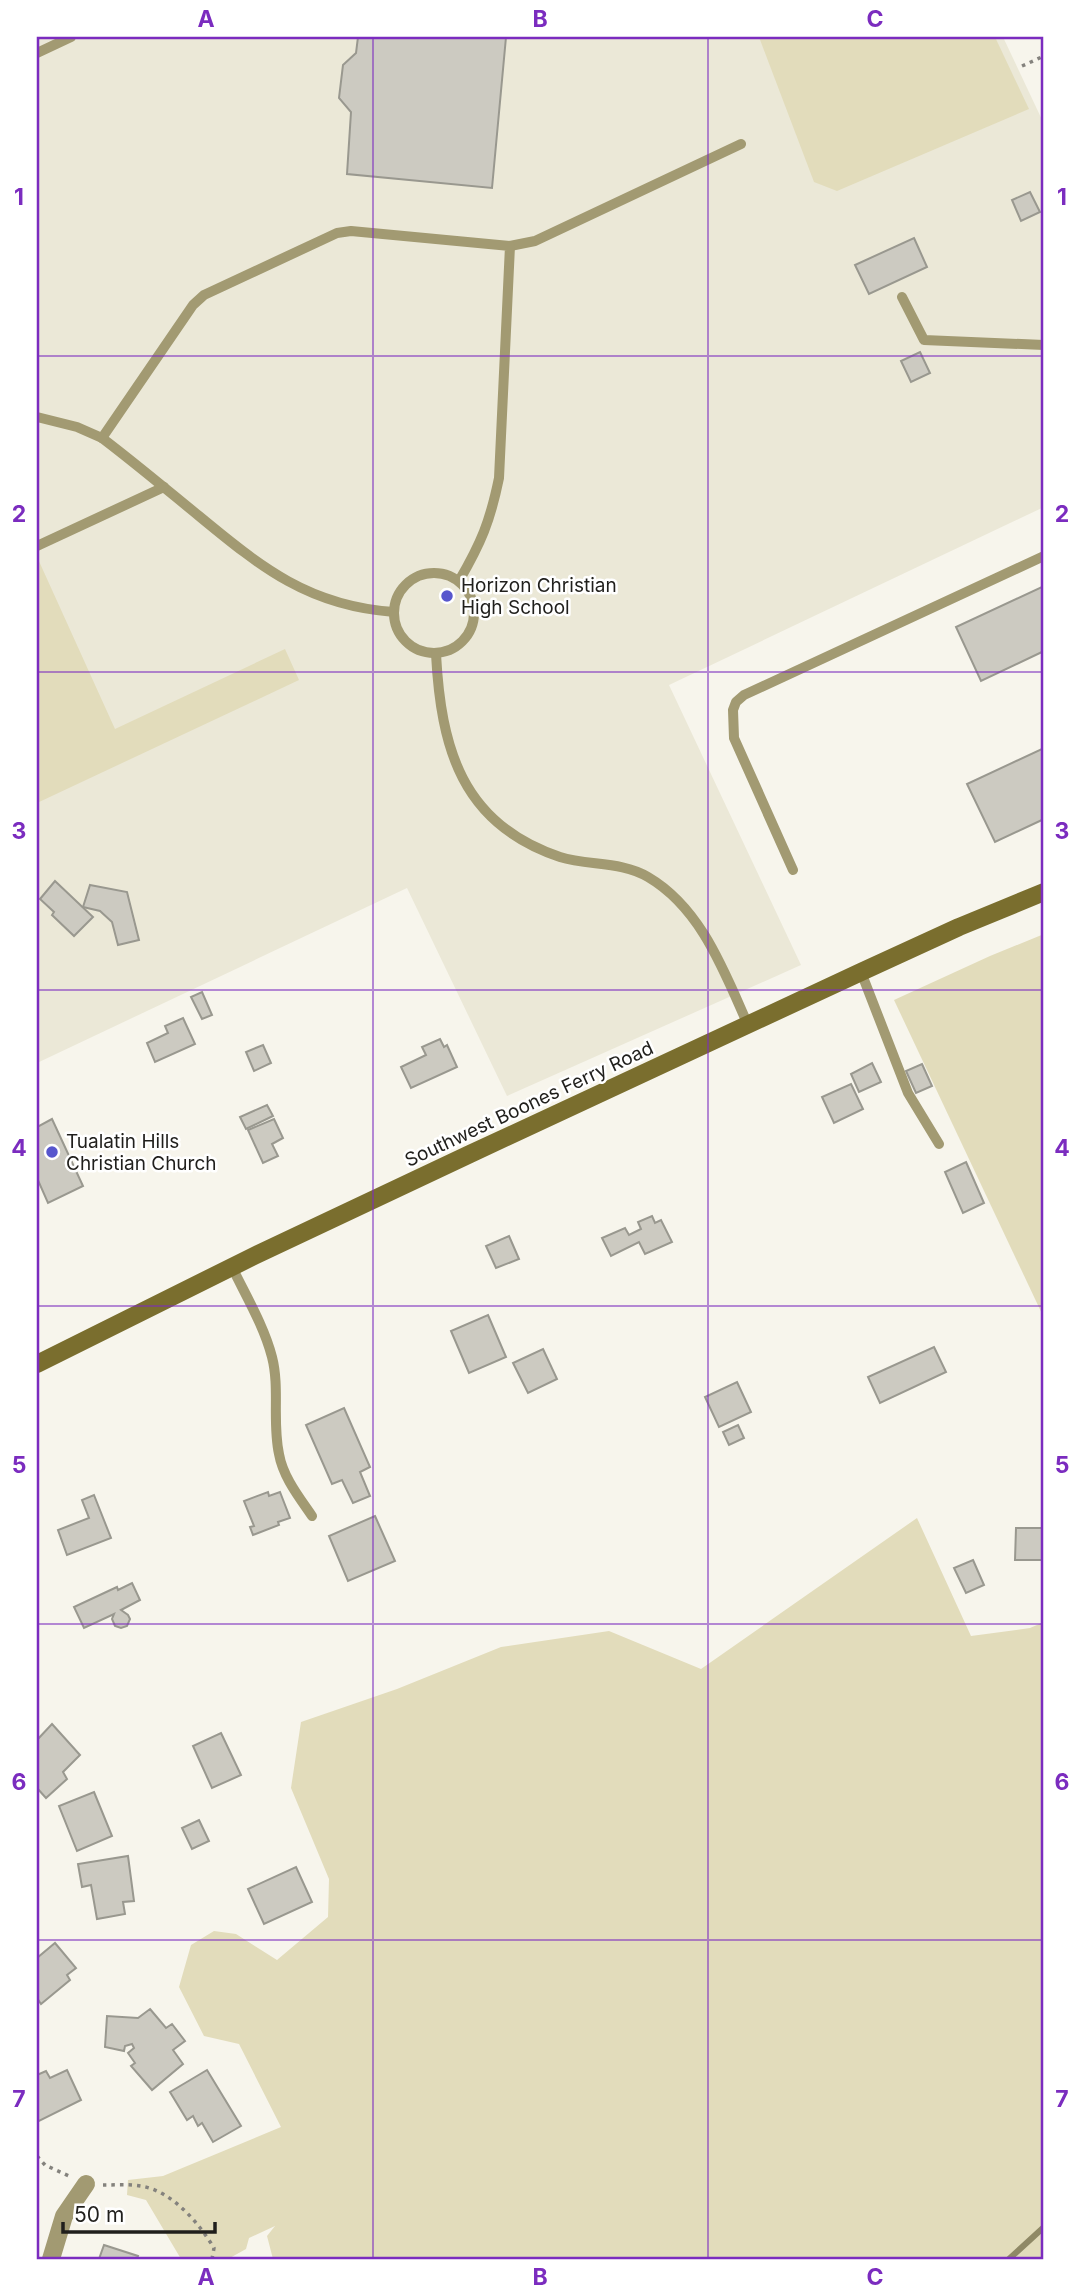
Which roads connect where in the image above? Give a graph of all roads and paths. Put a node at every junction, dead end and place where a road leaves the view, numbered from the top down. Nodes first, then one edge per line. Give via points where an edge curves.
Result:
1 (71, 37) edge
2 (37, 53) edge
3 (1044, 55) edge
4 (1022, 66) dead end
5 (741, 144) dead end
6 (510, 246) junction
7 (902, 297) dead end
8 (1044, 345) edge
9 (37, 417) edge
10 (102, 438) junction
11 (164, 487) junction
12 (37, 546) edge
13 (1044, 556) edge
14 (459, 581) junction
15 (394, 611) junction
16 (436, 654) junction
17 (793, 870) dead end
18 (1044, 892) edge
19 (861, 972) junction
20 (748, 1025) junction
21 (939, 1144) dead end
22 (232, 1267) junction
23 (37, 1364) edge
24 (312, 1516) dead end
25 (37, 2156) edge
26 (86, 2184) junction
27 (51, 2259) edge
28 (212, 2259) edge

1 - 2 lane
3 - 4 path
5 - 6 lane via 535,241
6 - 10 lane via 337,233 204,295
6 - 14 lane via 499,478 482,542
7 - 8 lane via 924,340
9 - 10 lane
10 - 11 lane
11 - 12 lane
11 - 15 lane via 254,562 284,580 323,598
13 - 17 lane via 736,702 734,738
14 - 15 lane via 436,572 423,574 402,588
14 - 16 lane via 474,604 473,625 462,643
15 - 16 lane via 402,637 411,646
16 - 20 lane via 444,727 455,767 476,800 502,827 530,844 561,857 647,876 679,901 704,932
18 - 19 main road, Southwest Boones Ferry Road
19 - 20 main road, Southwest Boones Ferry Road
19 - 21 lane via 908,1093
20 - 22 main road, Southwest Boones Ferry Road
22 - 23 main road, Southwest Boones Ferry Road
22 - 24 lane via 272,1357 279,1456
25 - 26 path via 45,2165
26 - 27 street via 64,2216
26 - 28 path via 160,2191 205,2233 214,2248

